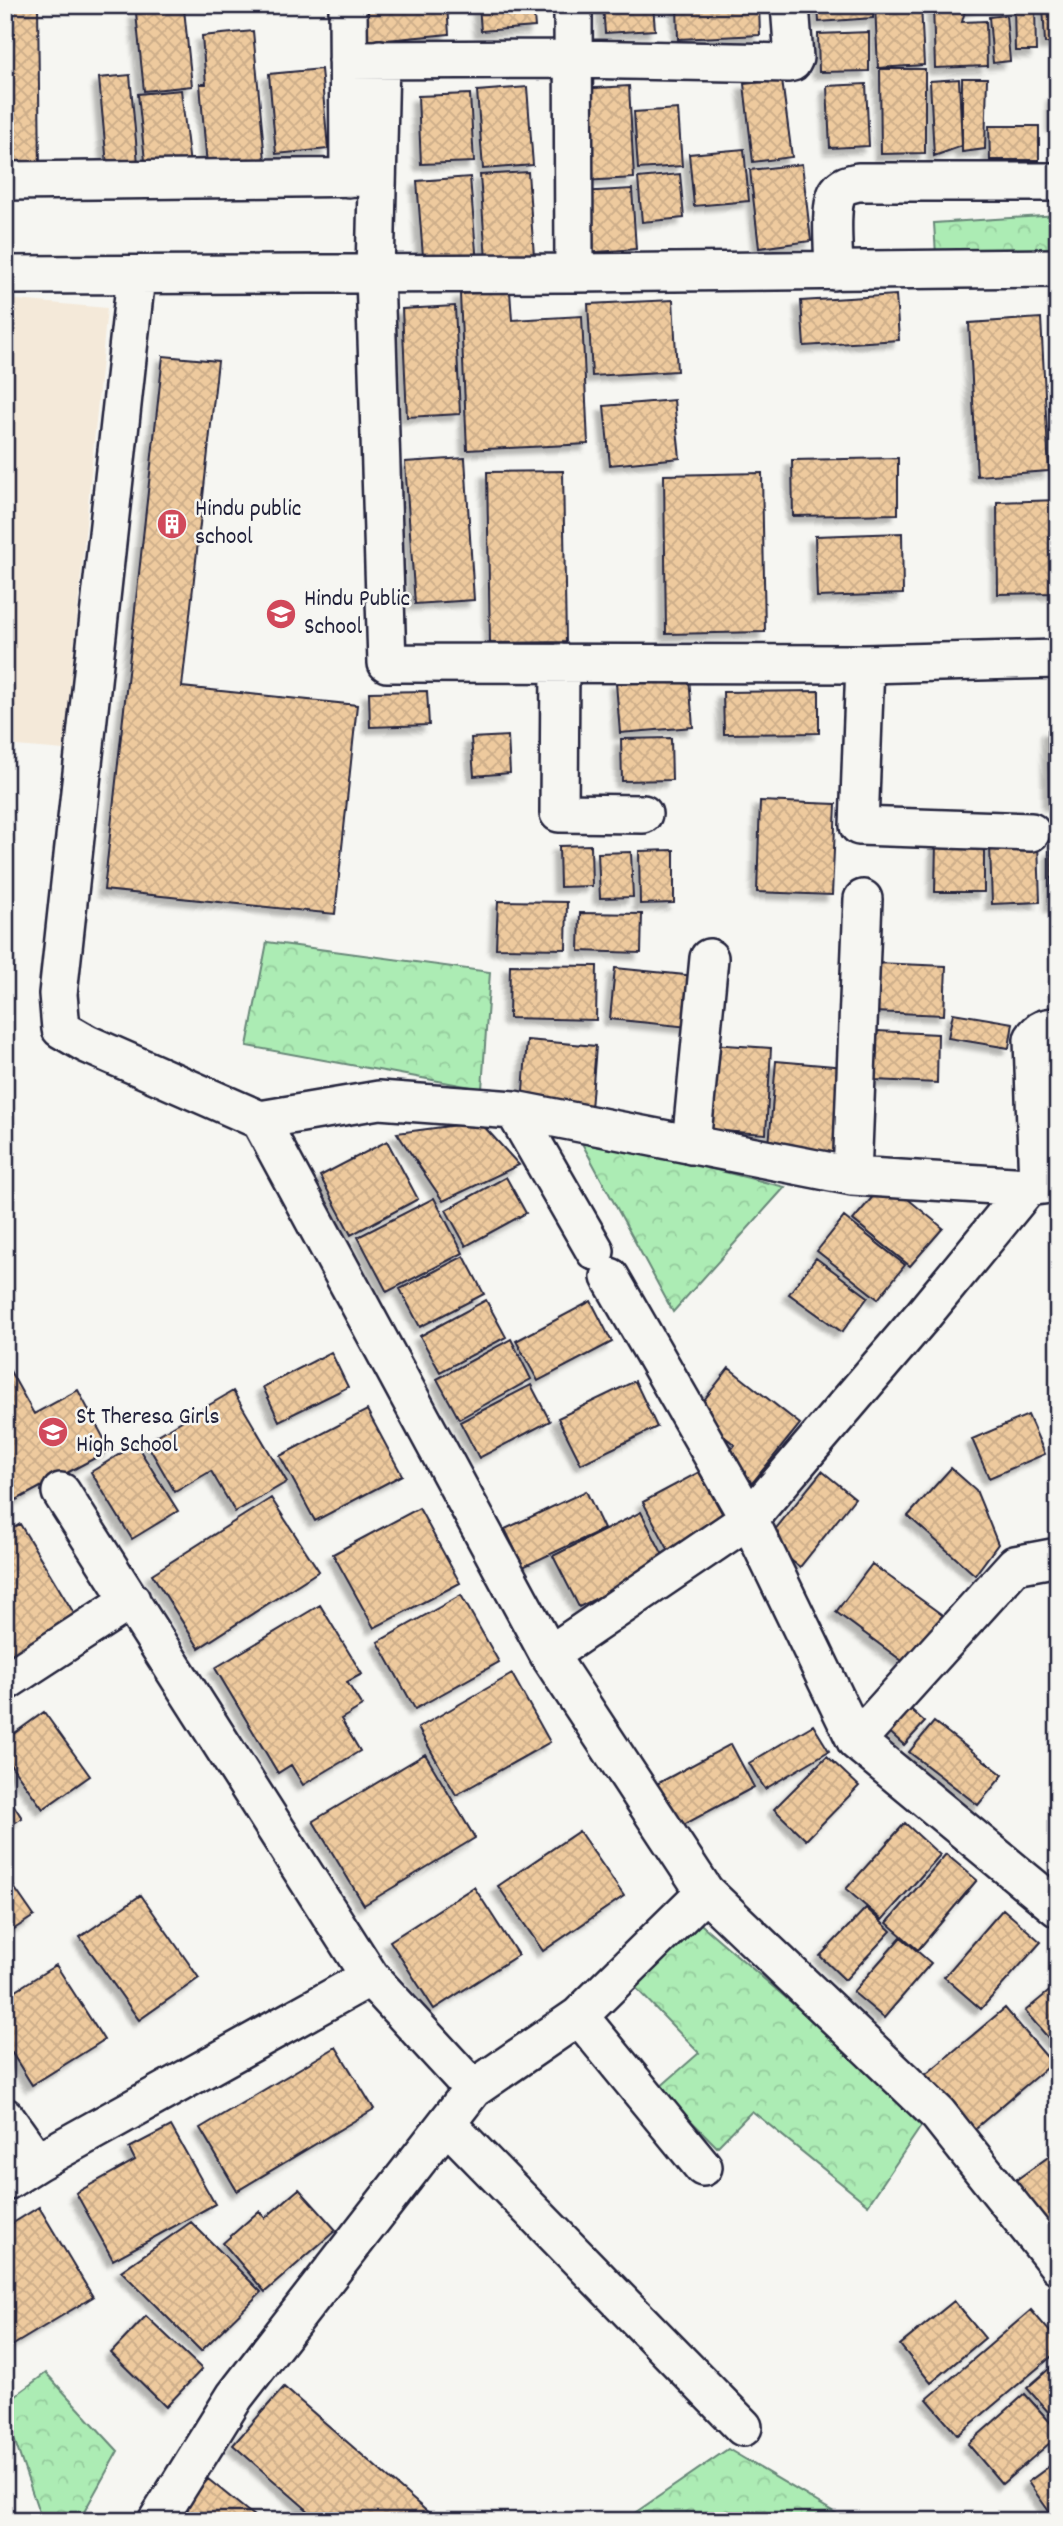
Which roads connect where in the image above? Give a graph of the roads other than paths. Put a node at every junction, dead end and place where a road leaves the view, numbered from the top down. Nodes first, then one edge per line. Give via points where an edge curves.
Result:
1 (348, 5) edge
2 (573, 5) edge
3 (790, 5) edge
4 (364, 60) junction
5 (573, 60) junction
6 (363, 177) junction
7 (5, 181) edge
8 (1058, 182) edge
9 (1058, 268) edge
10 (834, 271) junction
11 (574, 273) junction
12 (375, 274) junction
13 (5, 275) edge
14 (136, 276) junction
15 (1058, 659) edge
16 (560, 663) junction
17 (865, 664) junction
18 (643, 814) dead end
19 (1031, 832) dead end
20 (863, 899) dead end
21 (709, 958) dead end
22 (1058, 1027) edge
23 (514, 1110) junction
24 (260, 1120) junction
25 (691, 1145) junction
26 (852, 1176) junction
27 (1041, 1185) edge
28 (61, 1492) dead end
29 (749, 1519) junction
30 (1058, 1557) edge
31 (131, 1600) junction
32 (549, 1654) junction
33 (5, 1682) edge
34 (856, 1741) junction
35 (705, 1892) junction
36 (1058, 1908) edge
37 (370, 1977) junction
38 (579, 2016) junction
39 (473, 2088) junction
40 (5, 2117) edge
41 (447, 2124) junction
42 (37, 2162) junction
43 (703, 2167) dead end
44 (5, 2182) edge
45 (1058, 2264) edge
46 (743, 2427) dead end
47 (157, 2521) edge

1 - 4 street
2 - 5 street
3 - 5 street via 792,62
4 - 5 street
4 - 6 street
5 - 11 street
6 - 7 street
6 - 12 street
8 - 10 street via 846,185 836,193 834,205
9 - 10 street
10 - 11 street
11 - 12 street
12 - 14 street
12 - 16 street via 387,663
13 - 14 street
14 - 24 street via 58,993 59,1025 87,1044
15 - 17 street
16 - 17 street
16 - 18 street via 559,813
17 - 19 street via 859,826
20 - 26 street
21 - 25 street
22 - 27 street via 1045,1027 1033,1039
23 - 24 street via 379,1100
23 - 25 street
23 - 29 street
24 - 32 street
25 - 26 street
26 - 27 street
27 - 29 street
28 - 31 street
29 - 32 street
29 - 34 street
30 - 34 street via 1015,1565
31 - 33 street
31 - 37 street
32 - 35 street
34 - 36 street
35 - 38 street
35 - 45 street via 938,2114
37 - 39 street
37 - 42 street
38 - 39 street
38 - 43 street
39 - 41 street
40 - 42 street
41 - 46 street
41 - 47 street via 235,2396
42 - 44 street

